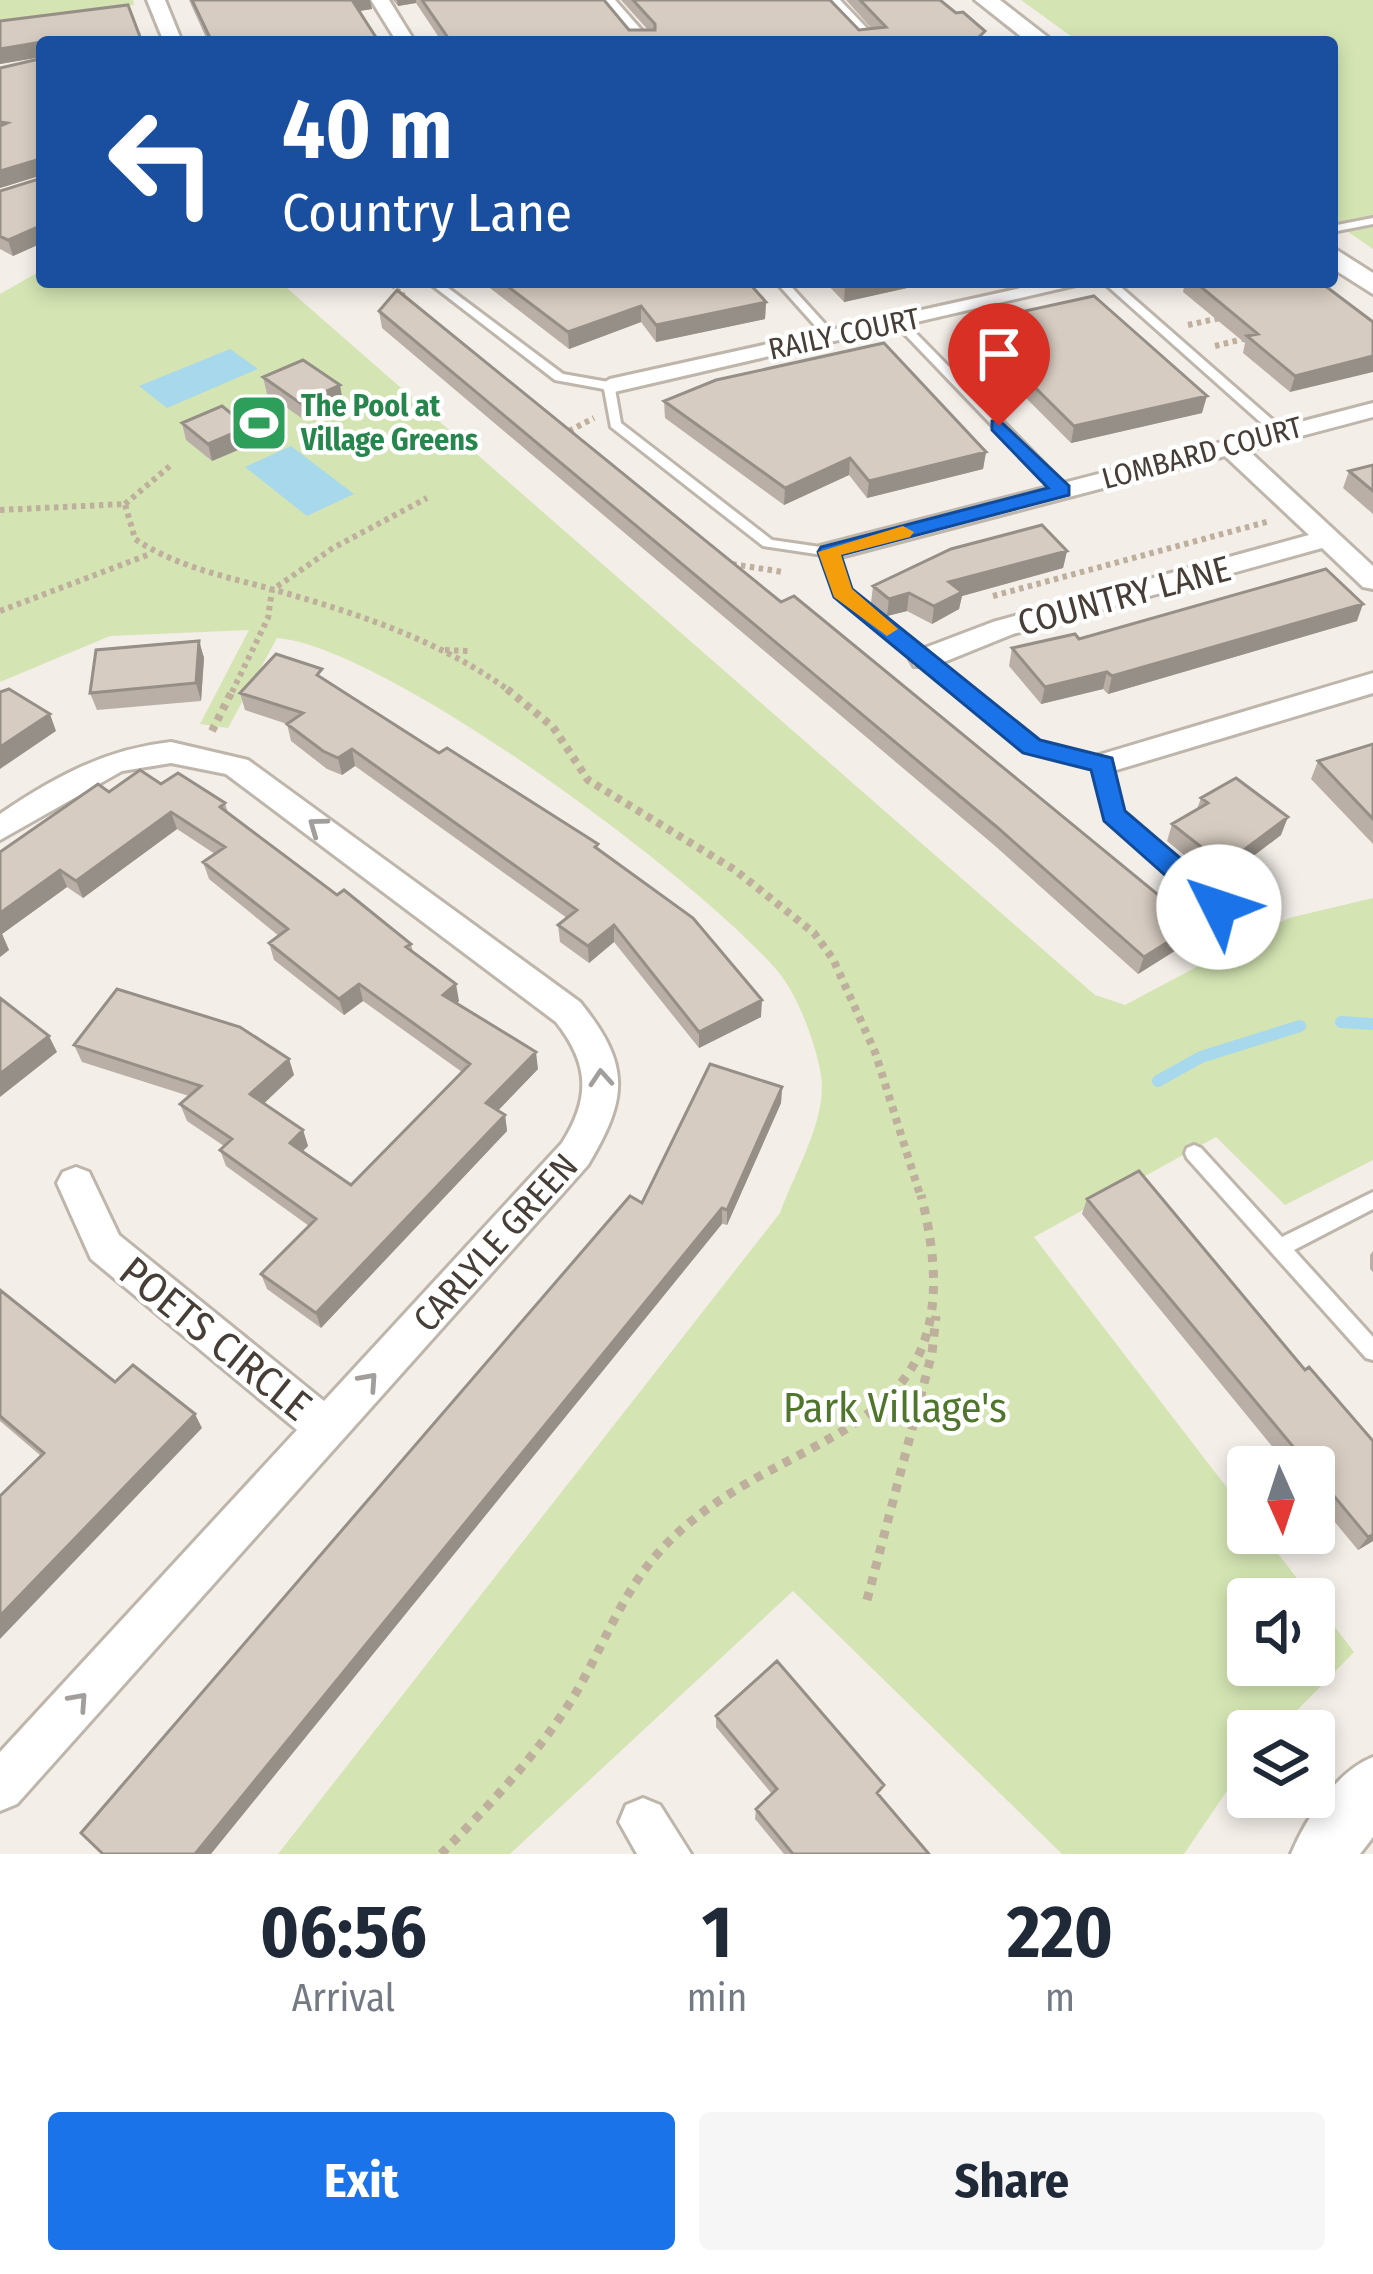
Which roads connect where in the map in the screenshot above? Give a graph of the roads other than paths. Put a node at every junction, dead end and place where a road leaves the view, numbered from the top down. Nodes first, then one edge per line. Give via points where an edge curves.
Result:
1 (156, 0) edge
2 (380, 0) edge
3 (606, 0) edge
4 (830, 0) edge
5 (986, 0) edge
6 (171, 36) edge
7 (402, 36) edge
8 (638, 36) edge
9 (865, 36) edge
10 (1035, 36) edge
11 (1373, 221) edge
12 (1338, 228) edge
13 (1338, 260) edge
14 (1373, 286) edge
15 (441, 288) edge
16 (787, 288) edge
17 (1027, 288) edge
18 (1115, 288) edge
19 (899, 322) junction
20 (832, 337) junction
21 (610, 386) junction
22 (1373, 410) edge
23 (1280, 433) junction
24 (1228, 446) junction
25 (1062, 490) junction
26 (1327, 538) junction
27 (829, 552) junction
28 (1362, 559) edge
29 (1373, 581) edge
30 (924, 659) junction
31 (1373, 683) edge
32 (1103, 764) junction
33 (0, 829) edge
34 (1219, 907) dead end
35 (1194, 1153) dead end
36 (76, 1183) dead end
37 (1373, 1200) edge
38 (1280, 1248) junction
39 (1373, 1352) edge
40 (326, 1428) junction
41 (1373, 1786) edge
42 (0, 1787) edge
43 (1322, 1854) edge

1 - 6 street
2 - 7 street
3 - 8 street
4 - 9 street
5 - 10 street
11 - 12 lane
13 - 14 street
15 - 21 lane via 560,377
16 - 20 lane
17 - 19 street, RAILY COURT
18 - 23 lane
19 - 20 street, RAILY COURT
19 - 25 lane
20 - 21 street, RAILY COURT
21 - 27 lane, LOMBARD COURT via 615,424 768,543
22 - 23 street, LOMBARD COURT
23 - 24 street, LOMBARD COURT
24 - 25 street, LOMBARD COURT
24 - 26 street
25 - 27 street, LOMBARD COURT
26 - 28 street
26 - 30 street, COUNTRY LANE via 1003,628
27 - 30 lane via 842,592
28 - 29 street
30 - 32 lane via 1032,747
31 - 32 street
32 - 34 lane via 1113,814
40 -> 33 street, CARLYLE GREEN via 597,1122 602,1062 591,1038 550,998 237,767 212,757 114,760
35 - 38 lane
36 - 40 street, POETS CIRCLE via 105,1247
37 - 38 lane
38 - 39 lane
42 -> 40 street, CARLYLE GREEN
41 - 43 street

